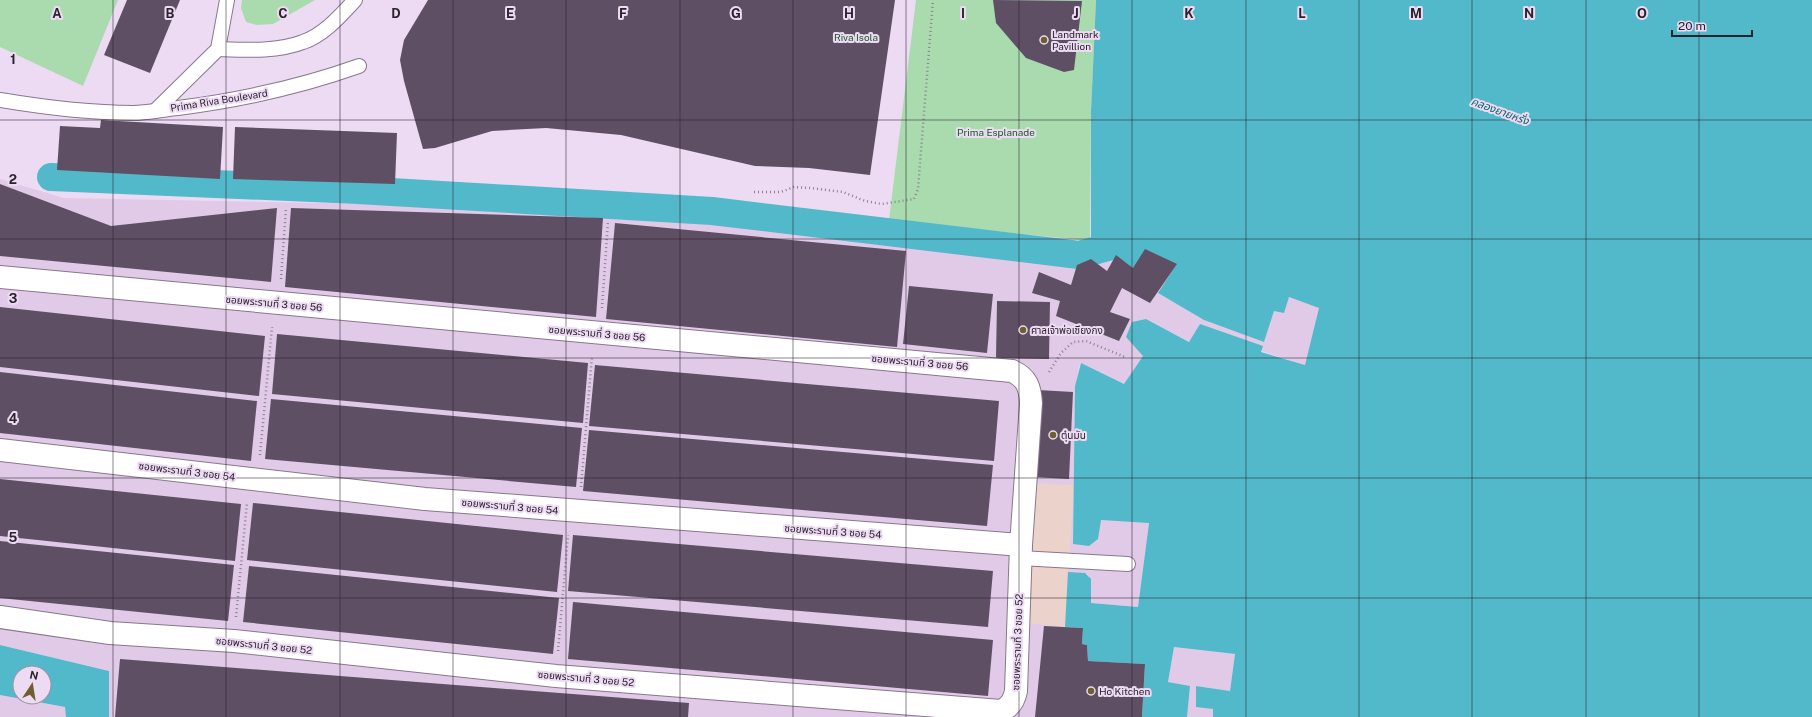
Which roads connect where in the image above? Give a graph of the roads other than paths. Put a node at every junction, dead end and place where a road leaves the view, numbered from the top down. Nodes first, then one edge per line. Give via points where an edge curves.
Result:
1 (227, 0) edge
2 (355, 0) edge
3 (218, 49) junction
4 (359, 66) dead end
5 (0, 100) edge
6 (155, 110) junction
7 (0, 278) edge
8 (0, 450) edge
9 (1020, 551) junction
10 (1128, 564) dead end
11 (0, 617) edge

1 - 3 lane
2 - 3 lane via 322,32 304,42 281,48
3 - 6 lane
4 - 6 lane, Prima Riva Boulevard via 319,80 258,96
5 - 6 lane, Prima Riva Boulevard via 101,112 135,113
7 - 9 street, ซอยพระรามที่ 3 ซอย 56 via 1012,371 1024,378 1030,390
8 - 9 street, ซอยพระรามที่ 3 ซอย 54 via 425,499
9 - 10 lane
9 - 11 street, ซอยพระรามที่ 3 ซอย 52 via 1016,691 1011,704 1001,711 556,676 234,641 110,633

